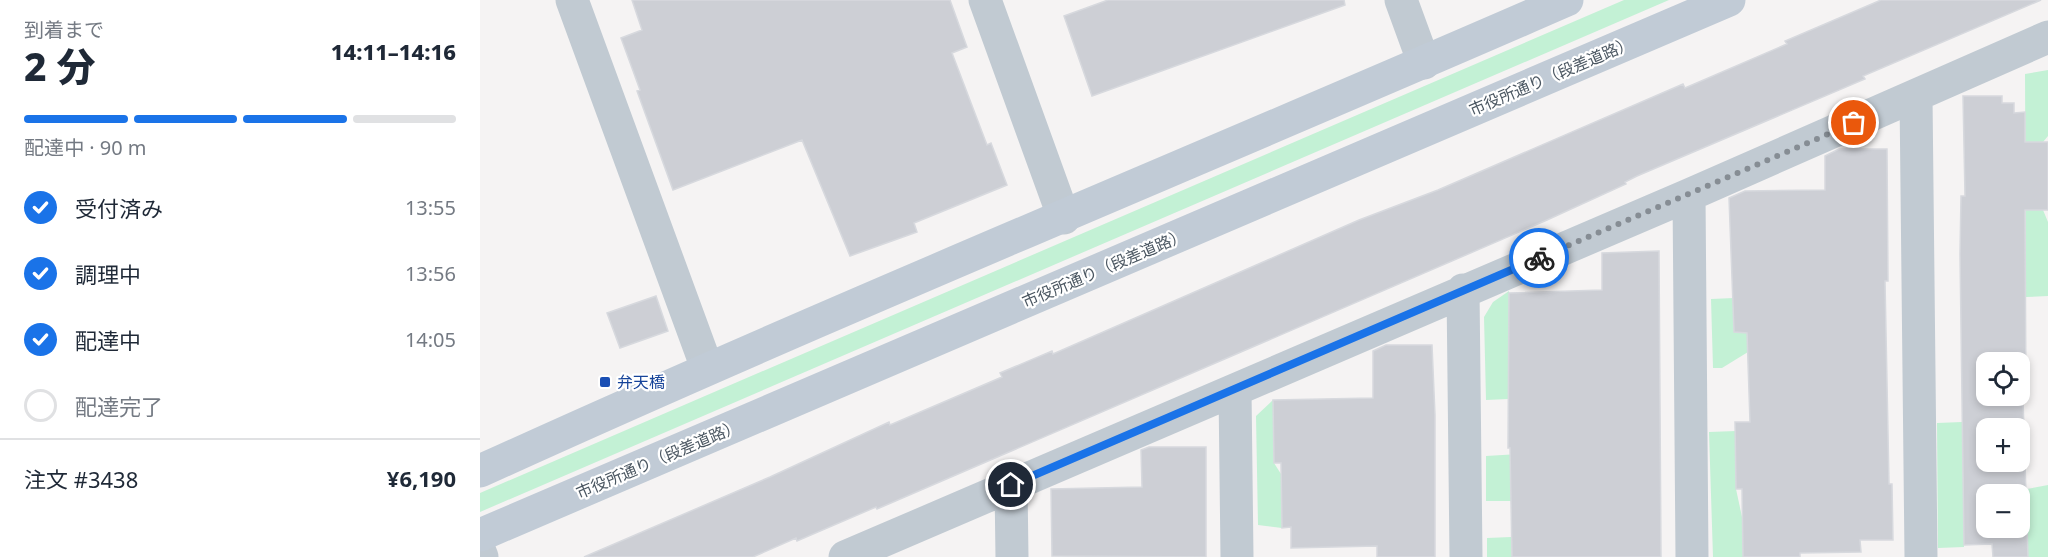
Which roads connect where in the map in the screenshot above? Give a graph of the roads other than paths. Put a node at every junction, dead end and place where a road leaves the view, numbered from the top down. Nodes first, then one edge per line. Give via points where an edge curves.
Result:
1 (572, 0) edge
2 (985, 0) edge
3 (1401, 0) edge
4 (1567, 0) edge
5 (1729, 0) edge
6 (2048, 37) edge
7 (1424, 63) junction
8 (1916, 96) junction
9 (1689, 195) junction
10 (1064, 218) junction
11 (1463, 290) junction
12 (707, 368) junction
13 (1235, 390) junction
14 (480, 471) edge
15 (1011, 485) junction
16 (480, 535) edge
17 (480, 552) edge
18 (482, 557) edge
19 (845, 557) edge
20 (1012, 557) edge
21 (1237, 557) edge
22 (1466, 557) edge
23 (1692, 557) edge
24 (1921, 557) edge

1 - 12 street
2 - 10 street
3 - 7 street
4 - 7 street
5 - 16 street, 市役所通り（段差道路）
6 - 8 street
7 - 10 street
8 - 9 street
8 - 24 street
9 - 11 street
9 - 23 street
10 - 12 street
11 - 13 street
11 - 22 street
12 - 14 street
13 - 15 street
13 - 21 street
15 - 19 street
15 - 20 street
17 - 18 street

